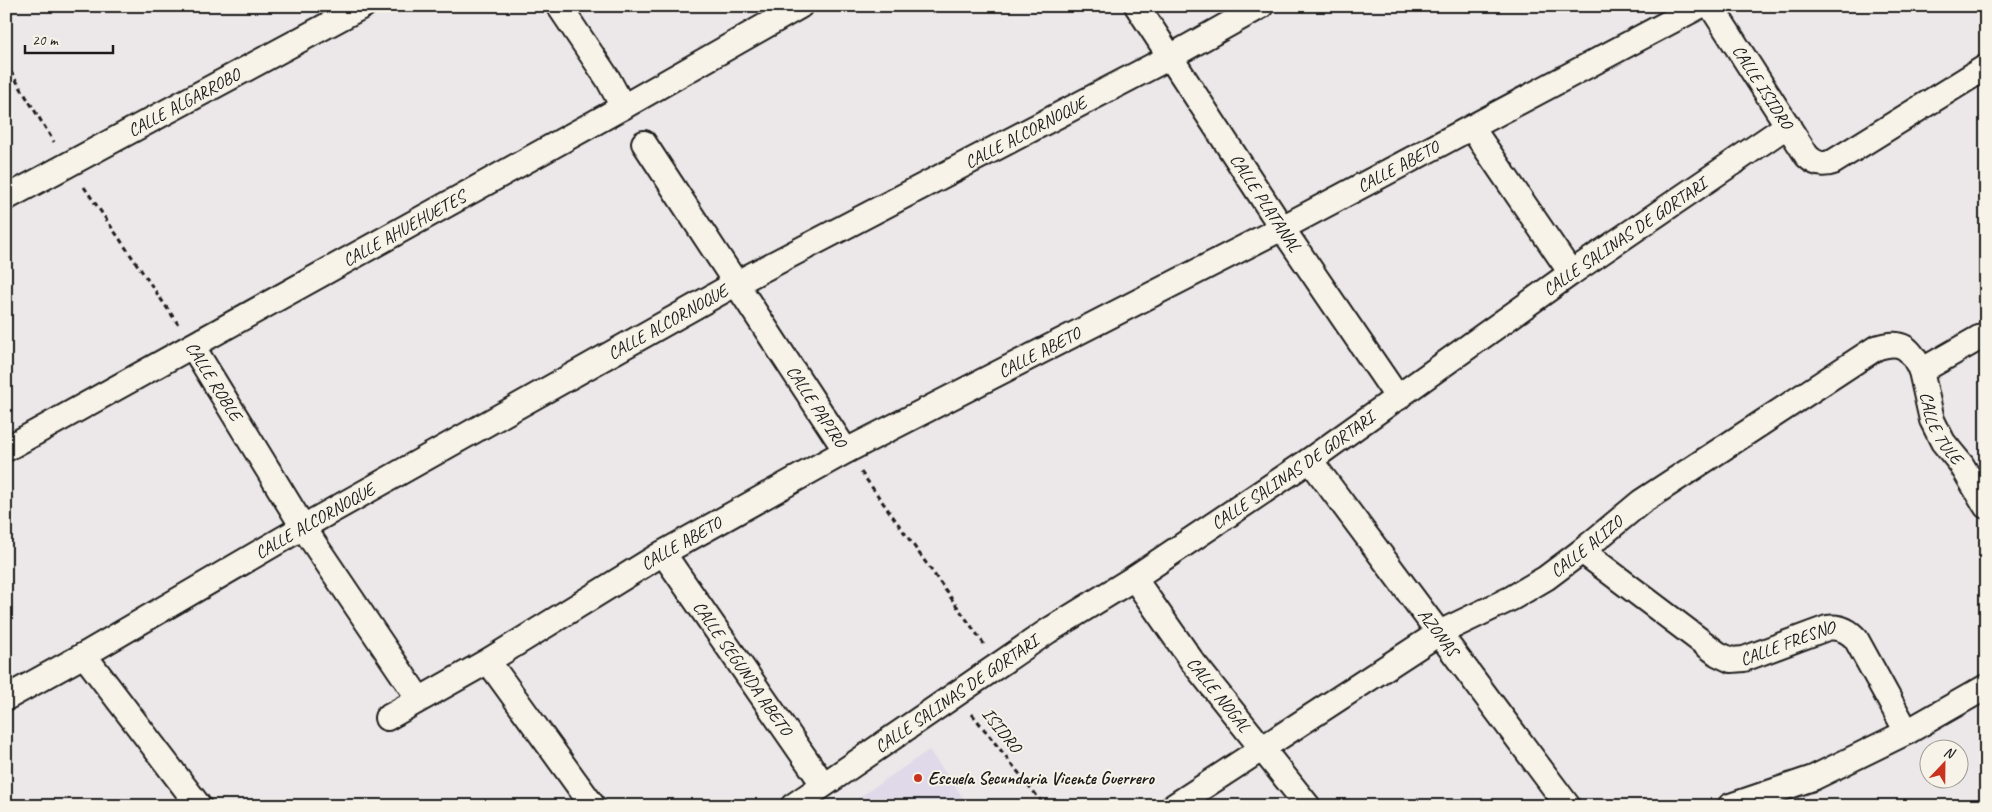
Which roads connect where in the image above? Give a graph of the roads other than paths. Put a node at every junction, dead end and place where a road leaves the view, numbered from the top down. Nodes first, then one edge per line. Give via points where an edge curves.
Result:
1 (363, 6) edge
2 (559, 6) edge
3 (800, 6) edge
4 (1137, 6) edge
5 (1261, 6) edge
6 (1700, 6) edge
7 (1711, 6) edge
8 (1170, 57) junction
9 (1986, 67) edge
10 (623, 107) junction
11 (1788, 125) junction
12 (1472, 128) junction
13 (644, 143) dead end
14 (6, 198) edge
15 (1282, 228) junction
16 (1572, 273) junction
17 (735, 284) junction
18 (1986, 334) edge
19 (194, 347) junction
20 (1921, 372) junction
21 (1398, 398) junction
22 (6, 449) edge
23 (846, 451) junction
24 (1310, 460) junction
25 (1986, 506) edge
26 (303, 527) junction
27 (1582, 551) junction
28 (663, 553) junction
29 (1134, 578) junction
30 (1439, 633) junction
31 (84, 655) junction
32 (488, 661) junction
33 (1986, 687) edge
34 (6, 698) edge
35 (419, 699) junction
36 (387, 718) dead end
37 (1908, 732) junction
38 (1263, 749) junction
39 (823, 784) junction
40 (199, 806) edge
41 (593, 806) edge
42 (793, 806) edge
43 (1174, 806) edge
44 (1308, 806) edge
45 (1568, 806) edge
46 (1730, 806) edge

1 - 14 street, CALLE ALGARROBO
2 - 10 street
3 - 10 street, CALLE AHUEHUETES
4 - 8 street, CALLE PLATANAL
5 - 8 street, CALLE ALCORNOQUE
6 - 12 street, CALLE ABETO
7 - 11 street, CALLE ISIDRO
8 - 15 street, CALLE PLATANAL
8 - 17 street, CALLE ALCORNOQUE
9 - 11 street, CALLE ISIDRO via 1826,165 1807,156
10 - 19 street, CALLE AHUEHUETES
11 - 16 street, CALLE SALINAS DE GORTARI
12 - 15 street, CALLE ABETO
12 - 16 street
13 - 17 street, CALLE PAPIRO
15 - 21 street, CALLE PLATANAL
15 - 23 street, CALLE ABETO
16 - 21 street, CALLE SALINAS DE GORTARI
17 - 23 street, CALLE PAPIRO
17 - 26 street, CALLE ALCORNOQUE
18 - 20 street
19 - 22 street, CALLE AHUEHUETES
19 - 26 street, CALLE ROBLE
20 - 25 street, CALLE TULE via 1932,420
20 - 27 street, CALLE ALIZO via 1914,356 1906,348 1887,344 1876,348 1641,502
21 - 24 street, CALLE SALINAS DE GORTARI
23 - 28 street, CALLE ABETO
24 - 29 street, CALLE SALINAS DE GORTARI
24 - 30 street, AZONAS
26 - 31 street, CALLE ALCORNOQUE
26 - 35 street, CALLE ROBLE
27 - 30 street, CALLE ALIZO via 1512,598
27 - 37 street, CALLE FRESNO via 1718,654 1731,660 1744,659 1827,628 1842,628 1856,639
28 - 32 street, CALLE ABETO
28 - 39 street, CALLE SEGUNDA ABETO
29 - 38 street, CALLE NOGAL via 1192,661
29 - 39 street, CALLE SALINAS DE GORTARI via 1048,631
30 - 38 street, CALLE ALIZO
30 - 45 street, AZONAS
31 - 34 street, CALLE ALCORNOQUE
31 - 40 street
32 - 35 street, CALLE ABETO
32 - 41 street
33 - 37 street
35 - 36 street, CALLE ABETO
37 - 46 street via 1812,778
38 - 43 street, CALLE ALIZO
38 - 44 street, CALLE NOGAL
39 - 42 street, CALLE SALINAS DE GORTARI

